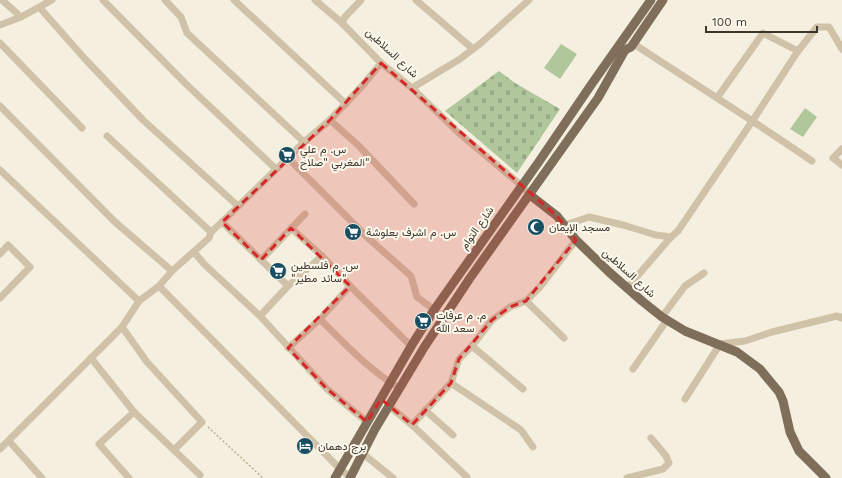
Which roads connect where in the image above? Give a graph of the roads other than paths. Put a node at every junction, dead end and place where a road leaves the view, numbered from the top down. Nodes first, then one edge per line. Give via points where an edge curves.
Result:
1 (2, 0) edge
2 (103, 0) edge
3 (165, 0) edge
4 (234, 0) edge
5 (315, 0) edge
6 (361, 0) edge
7 (416, 0) edge
8 (529, 0) edge
9 (651, 0) edge
10 (663, 0) edge
11 (47, 1) edge
12 (40, 8) junction
13 (21, 17) junction
14 (342, 23) junction
15 (0, 26) edge
16 (0, 43) edge
17 (634, 44) junction
18 (472, 49) junction
19 (842, 49) edge
20 (798, 51) junction
21 (382, 63) junction
22 (412, 88) junction
23 (717, 98) junction
24 (346, 104) junction
25 (0, 106) edge
26 (330, 120) junction
27 (753, 120) junction
28 (82, 128) dead end
29 (107, 136) dead end
30 (304, 142) junction
31 (842, 149) edge
32 (288, 158) junction
33 (812, 161) dead end
34 (842, 165) edge
35 (276, 169) junction
36 (0, 170) edge
37 (522, 186) junction
38 (530, 195) junction
39 (414, 204) dead end
40 (238, 206) junction
41 (305, 214) dead end
42 (222, 222) junction
43 (565, 225) junction
44 (291, 228) junction
45 (211, 232) junction
46 (671, 237) junction
47 (576, 240) junction
48 (194, 252) junction
49 (0, 254) edge
50 (322, 256) junction
51 (261, 260) junction
52 (172, 271) junction
53 (704, 273) dead end
54 (159, 286) junction
55 (288, 286) junction
56 (350, 286) junction
57 (627, 288) junction
58 (0, 298) edge
59 (139, 301) junction
60 (526, 301) junction
61 (434, 310) junction
62 (260, 316) junction
63 (444, 317) junction
64 (842, 317) edge
65 (664, 318) junction
66 (320, 319) junction
67 (122, 327) junction
68 (564, 338) dead end
69 (720, 344) junction
70 (411, 346) junction
71 (472, 346) junction
72 (288, 348) junction
73 (91, 358) junction
74 (633, 369) dead end
75 (390, 382) junction
76 (451, 383) junction
77 (399, 388) junction
78 (523, 389) dead end
79 (685, 399) dead end
80 (389, 406) junction
81 (425, 410) junction
82 (134, 412) junction
83 (367, 422) junction
84 (412, 425) junction
85 (453, 435) dead end
86 (650, 438) dead end
87 (9, 441) junction
88 (533, 447) dead end
89 (0, 449) edge
90 (174, 450) junction
91 (362, 453) junction
92 (340, 469) junction
93 (200, 475) dead end
94 (467, 477) dead end
95 (42, 478) edge
96 (129, 478) edge
97 (336, 478) edge
98 (350, 478) edge
99 (393, 478) edge
100 (628, 478) edge
101 (826, 478) edge

1 - 13 street
2 - 35 street via 186,84
3 - 30 street via 181,17 188,33
4 - 24 street
5 - 14 street, شارع السلاطين
6 - 14 street
7 - 18 street
8 - 18 street
9 - 37 main road, شارع التوام
10 - 17 main road
11 - 12 street
12 - 13 street
12 - 40 street via 143,120
13 - 15 street
14 - 21 street, شارع السلاطين
16 - 28 street
17 - 23 street
17 - 38 main road via 625,50 598,98
18 - 22 street
19 - 20 street via 829,28 817,27
20 - 23 street via 763,33
20 - 27 street
21 - 22 street, شارع السلاطين
21 - 24 street
22 - 37 street, شارع السلاطين
23 - 27 street
24 - 26 street
25 - 52 street via 115,222
26 - 30 street
26 - 39 street via 359,146
27 - 33 street
27 - 46 street via 678,231
29 - 45 street
30 - 32 street
31 - 34 street via 834,158
32 - 35 street
32 - 61 street via 368,238 411,276 418,297
35 - 40 street
36 - 59 street
37 - 38 street, شارع السلاطين
37 - 61 main road, شارع التوام
38 - 43 main road, شارع السلاطين
38 - 63 main road
40 - 42 street
41 - 44 street
42 - 45 street
42 - 51 street
43 - 46 street via 589,217
43 - 47 main road, شارع السلاطين
44 - 50 street
44 - 51 street
45 - 48 street via 209,238
46 - 57 street
47 - 57 main road, شارع السلاطين
47 - 60 street
48 - 52 street
48 - 62 street
49 - 58 street via 8,245 30,267
50 - 55 street
50 - 56 street
51 - 55 street
52 - 54 street
53 - 65 street via 685,286
54 - 59 street
54 - 92 street
55 - 62 street
56 - 66 street
56 - 70 street
57 - 65 main road, شارع السلاطين
59 - 67 street
60 - 68 street
60 - 71 street via 510,307 492,320
61 - 63 street
61 - 70 main road, شارع التوام
62 - 72 street
63 - 77 main road
64 - 69 street via 837,316
65 - 69 main road, شارع السلاطين via 685,331
65 - 74 street
66 - 72 street
66 - 75 street via 364,363
67 - 73 street
67 - 90 street via 147,362 202,422
69 - 79 street
69 - 101 main road, شارع السلاطين via 737,352 760,369 779,392 790,432 799,451
70 - 75 main road, شارع التوام
71 - 76 street via 459,359
71 - 78 street
72 - 83 street via 327,389
73 - 82 street
73 - 87 street
75 - 77 street
75 - 83 main road, شارع التوام
76 - 81 street
76 - 88 street via 521,430
77 - 80 main road
80 - 84 street
80 - 91 main road
81 - 84 street
81 - 85 street
82 - 90 street
82 - 96 street via 99,444
83 - 92 main road, شارع التوام
84 - 94 street
86 - 100 street via 670,463 663,469
87 - 89 street
87 - 95 street
90 - 93 street
91 - 98 main road
91 - 99 street
92 - 97 main road, شارع التوام
92 - 98 street

